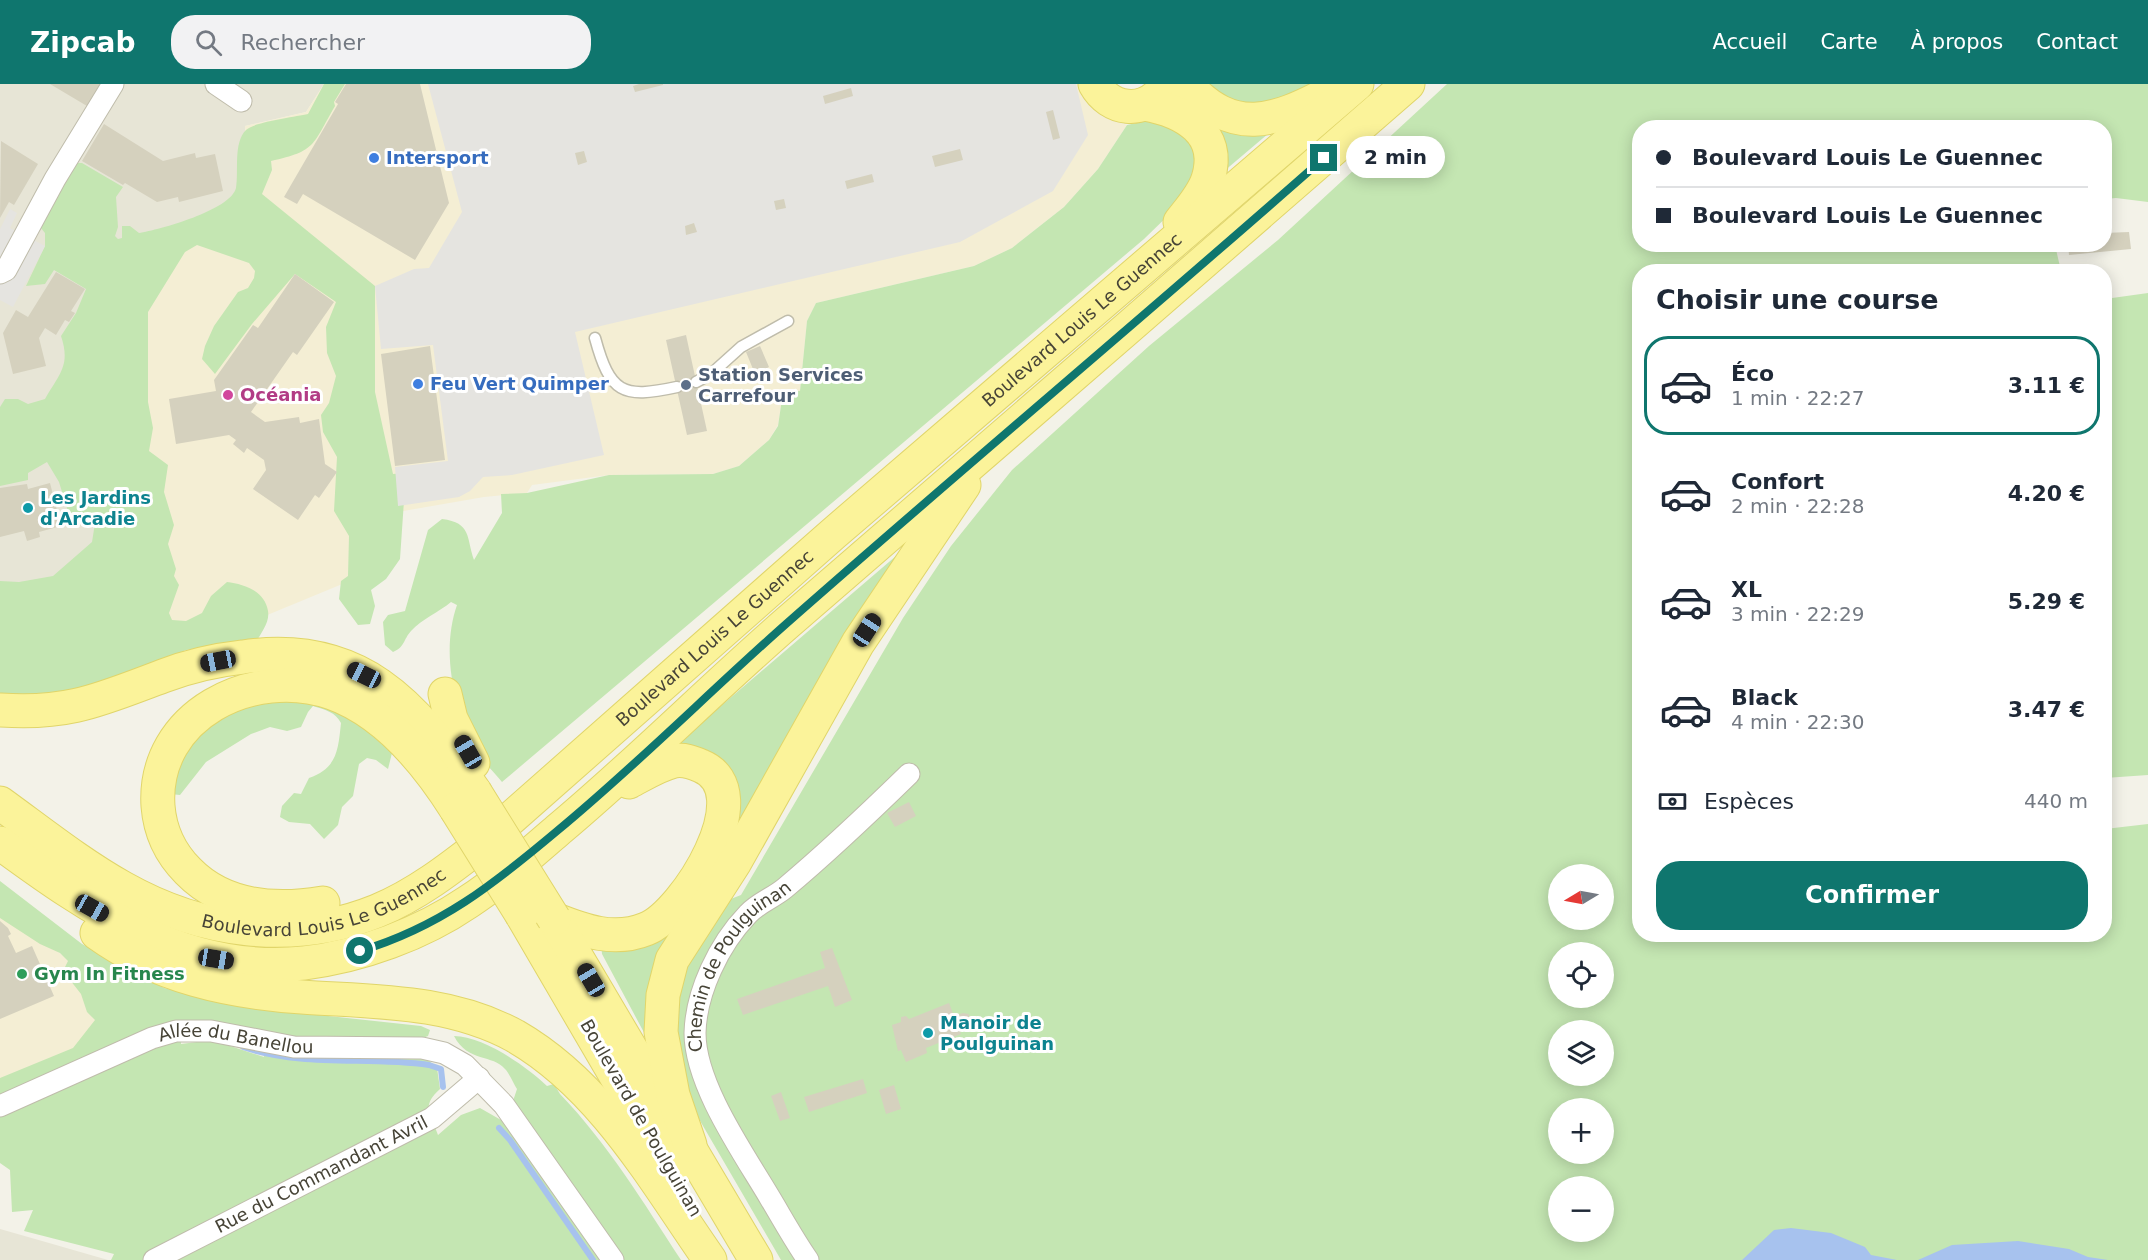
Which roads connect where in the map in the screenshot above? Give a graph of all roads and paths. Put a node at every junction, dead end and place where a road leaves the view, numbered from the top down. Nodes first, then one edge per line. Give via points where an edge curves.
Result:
1 (113, 84) edge
2 (216, 84) edge
3 (1095, 84) edge
4 (1186, 84) edge
5 (1347, 84) edge
6 (1357, 84) edge
7 (1408, 84) edge
8 (1156, 94) edge
9 (241, 100) dead end
10 (1141, 271) junction
11 (0, 273) edge
12 (788, 321) dead end
13 (595, 338) dead end
14 (696, 382) dead end
15 (677, 387) dead end
16 (988, 450) junction
17 (445, 694) dead end
18 (0, 710) edge
19 (909, 774) dead end
20 (545, 790) junction
21 (472, 796) junction
22 (595, 799) junction
23 (0, 803) edge
24 (0, 843) edge
25 (0, 851) edge
26 (554, 919) junction
27 (479, 1078) junction
28 (0, 1106) edge
29 (690, 1145) junction
30 (154, 1260) edge
31 (613, 1260) edge
32 (710, 1260) edge
33 (720, 1260) edge
34 (756, 1260) edge
35 (808, 1260) edge

1 - 11 street via 6,270
2 - 9 street
3 - 8 main road via 1111,102 1130,107
4 - 5 main road via 1219,113 1256,120 1293,111
6 - 10 main road, Boulevard Louis Le Guennec
7 - 16 main road, Boulevard Louis Le Guennec
8 - 10 main road via 1194,124 1208,143 1210,169 1196,201
10 - 20 main road, Boulevard Louis Le Guennec via 825,542
12 - 14 lane via 741,347
13 - 15 lane via 603,366 622,389 639,394
16 - 22 main road, Boulevard Louis Le Guennec via 784,626
16 - 29 main road via 858,643 735,862 672,960 663,995 662,1039 673,1095
17 - 21 main road
18 - 21 main road via 38,712 73,708 205,663 265,654 305,654 351,668 393,695 441,746
19 - 35 street, Chemin de Poulguinan via 783,889 748,913 719,954 697,1014 697,1050 714,1097
20 - 21 main road via 377,888 331,902 279,908 239,902 208,889 175,857 158,811 164,761 172,744 202,710 248,690 298,686 333,693 378,720 409,748 443,788
20 - 23 main road, Boulevard Louis Le Guennec via 459,862 394,903 331,924 264,931 231,928 152,903 97,872
21 - 26 main road, Boulevard de Poulguinan, bridge via 509,845
21 - 33 main road, Boulevard de Poulguinan, bridge via 522,915 590,1027
22 - 24 main road, Boulevard Louis Le Guennec via 516,866 435,922 368,949 306,962 243,963 158,941 92,908
22 - 26 main road via 660,766 685,760 710,771 716,779 725,805 724,818 697,875 665,917 649,928 630,934 600,934
25 - 32 main road via 39,890 116,946 159,968 239,990 424,1006 471,1017 517,1037 564,1071 605,1113
26 - 29 main road, Boulevard de Poulguinan
27 - 28 street, Allée du Banellou via 456,1059 432,1049 294,1047 195,1030 152,1038
27 - 30 street, Rue du Commandant Avril via 432,1118
27 - 31 street via 504,1105
29 - 34 main road, Boulevard de Poulguinan

